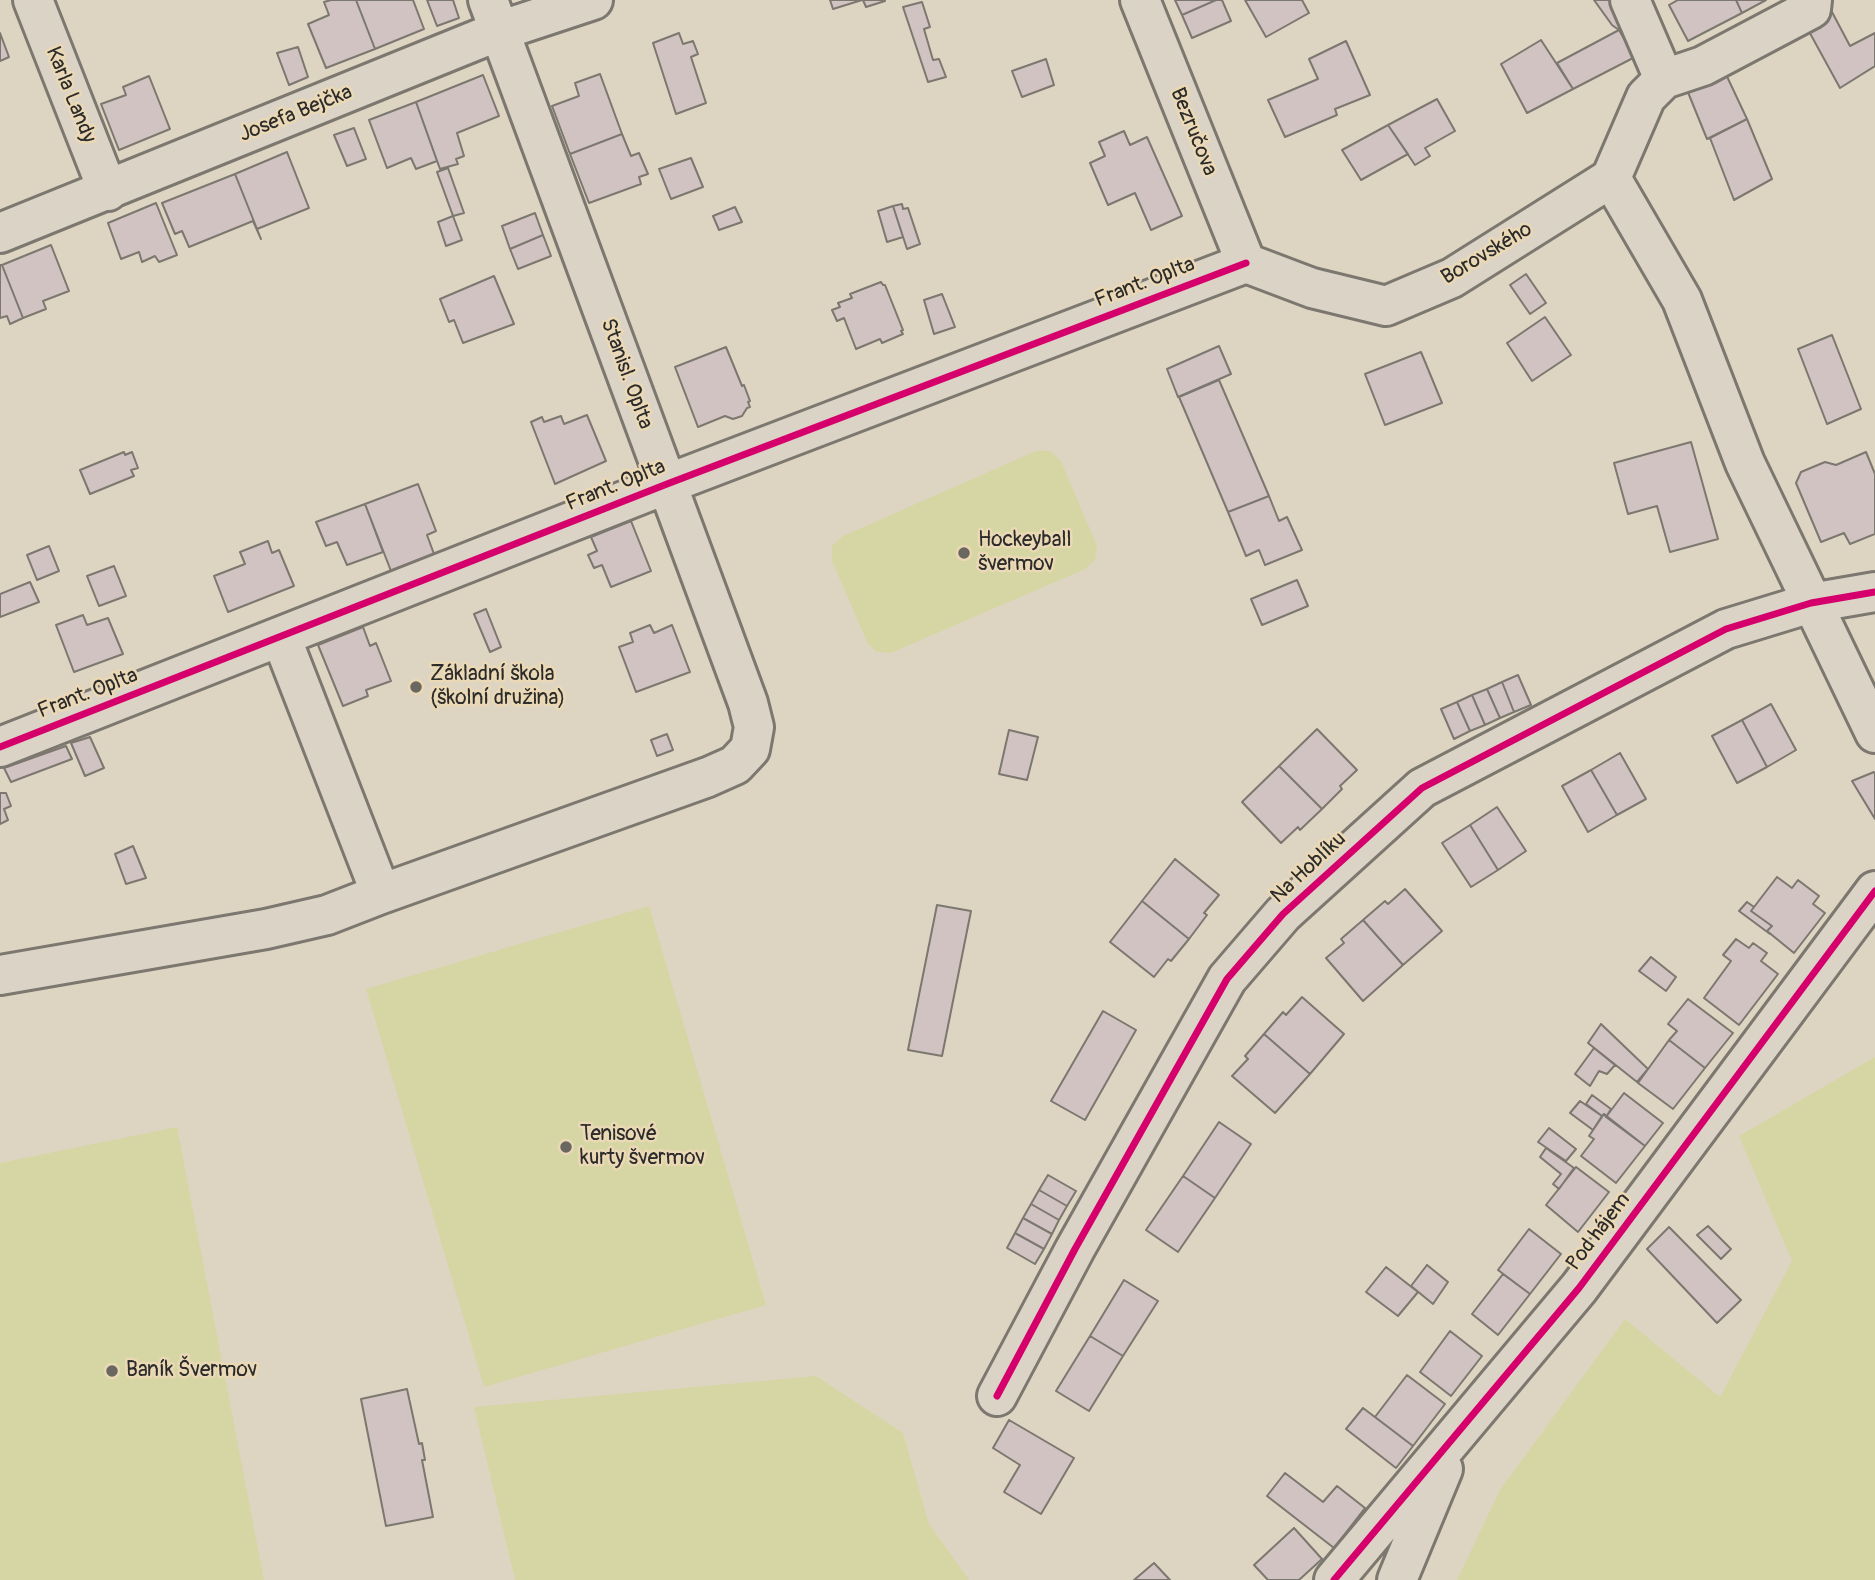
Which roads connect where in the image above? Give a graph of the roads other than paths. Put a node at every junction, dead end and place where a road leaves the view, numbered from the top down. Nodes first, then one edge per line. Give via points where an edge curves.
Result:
1 (33, 0) edge
2 (593, 0) edge
3 (1140, 0) edge
4 (1630, 0) edge
5 (1812, 0) edge
6 (494, 16) edge
7 (1664, 79) junction
8 (1611, 178) junction
9 (108, 191) junction
10 (0, 233) edge
11 (1246, 263) junction
12 (667, 484) junction
13 (1875, 592) edge
14 (1811, 603) junction
15 (281, 637) junction
16 (1875, 733) edge
17 (0, 747) edge
18 (1875, 891) edge
19 (381, 894) junction
20 (0, 975) edge
21 (997, 1396) dead end
22 (1457, 1435) junction
23 (1334, 1580) edge
24 (1397, 1580) edge

1 - 9 street, Karla Landy
2 - 6 street, Josefa Bejčka
3 - 11 street, Bezručova
4 - 7 street
5 - 7 street via 1811,9 1703,66
6 - 9 street, Josefa Bejčka
6 - 12 street, Stanisl. Oplta
7 - 8 street via 1646,97
8 - 11 street, Borovského via 1452,278 1386,306 1312,288
8 - 14 street via 1682,300 1745,463
9 - 10 street, Josefa Bejčka
11 - 12 street, Frant. Oplta
12 - 15 street, Frant. Oplta
12 - 19 street, Stanisl. Oplta via 748,703 754,727 750,749 735,765 708,777
13 - 14 street, Na Hoblíku
14 - 16 street
14 - 21 street, Na Hoblíku via 1726,629 1422,788 1283,914 1227,979
15 - 17 street, Frant. Oplta
15 - 19 street
18 - 22 street, Pod hájem via 1579,1288
19 - 20 street via 327,915 266,929
22 - 23 street, Pod hájem
22 - 24 street

